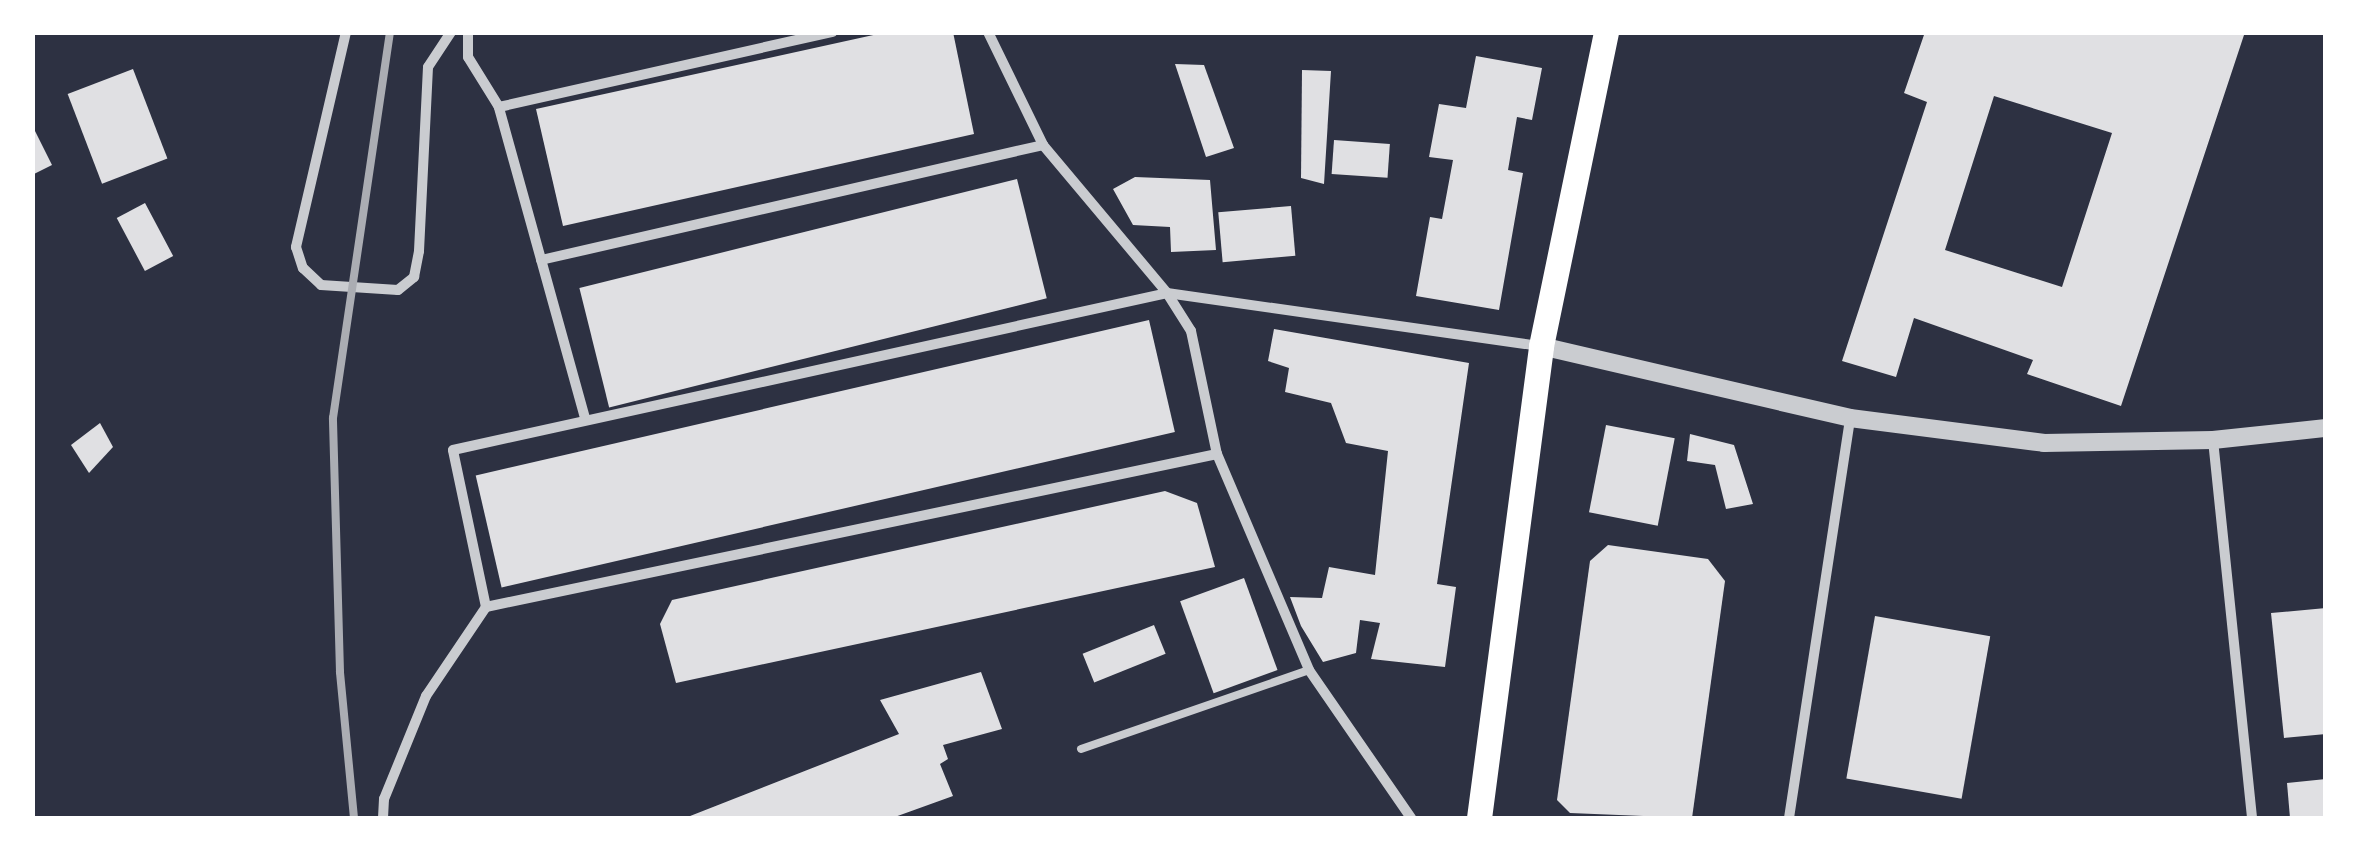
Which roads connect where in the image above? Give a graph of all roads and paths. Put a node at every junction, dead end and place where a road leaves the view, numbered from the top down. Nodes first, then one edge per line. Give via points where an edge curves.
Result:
1 (346, 32) edge
2 (450, 32) edge
3 (468, 32) edge
4 (834, 32) edge
5 (988, 32) edge
6 (1606, 32) edge
7 (499, 107) junction
8 (1043, 145) junction
9 (541, 260) junction
10 (1168, 293) junction
11 (1542, 346) junction
12 (585, 418) junction
13 (1850, 418) junction
14 (2326, 428) edge
15 (2214, 440) junction
16 (1216, 454) junction
17 (486, 607) junction
18 (1308, 670) junction
19 (1081, 750) dead end
20 (383, 818) edge
21 (1412, 818) edge
22 (1480, 818) edge
23 (1790, 818) edge
24 (2252, 818) edge

1 - 2 street via 296,247 321,285 398,290 414,277 428,68
3 - 7 street via 468,58
4 - 7 street
5 - 8 street
6 - 11 main road
7 - 9 street
8 - 9 street
8 - 10 street
9 - 12 street
10 - 11 street
10 - 12 street
10 - 16 street via 1191,331
11 - 13 street
11 - 22 main road
12 - 17 street via 454,450
13 - 15 street via 2044,443
13 - 23 street
14 - 15 street
15 - 24 street
16 - 17 street
16 - 18 street
17 - 20 street via 426,696 384,799
18 - 19 lane
18 - 21 street

